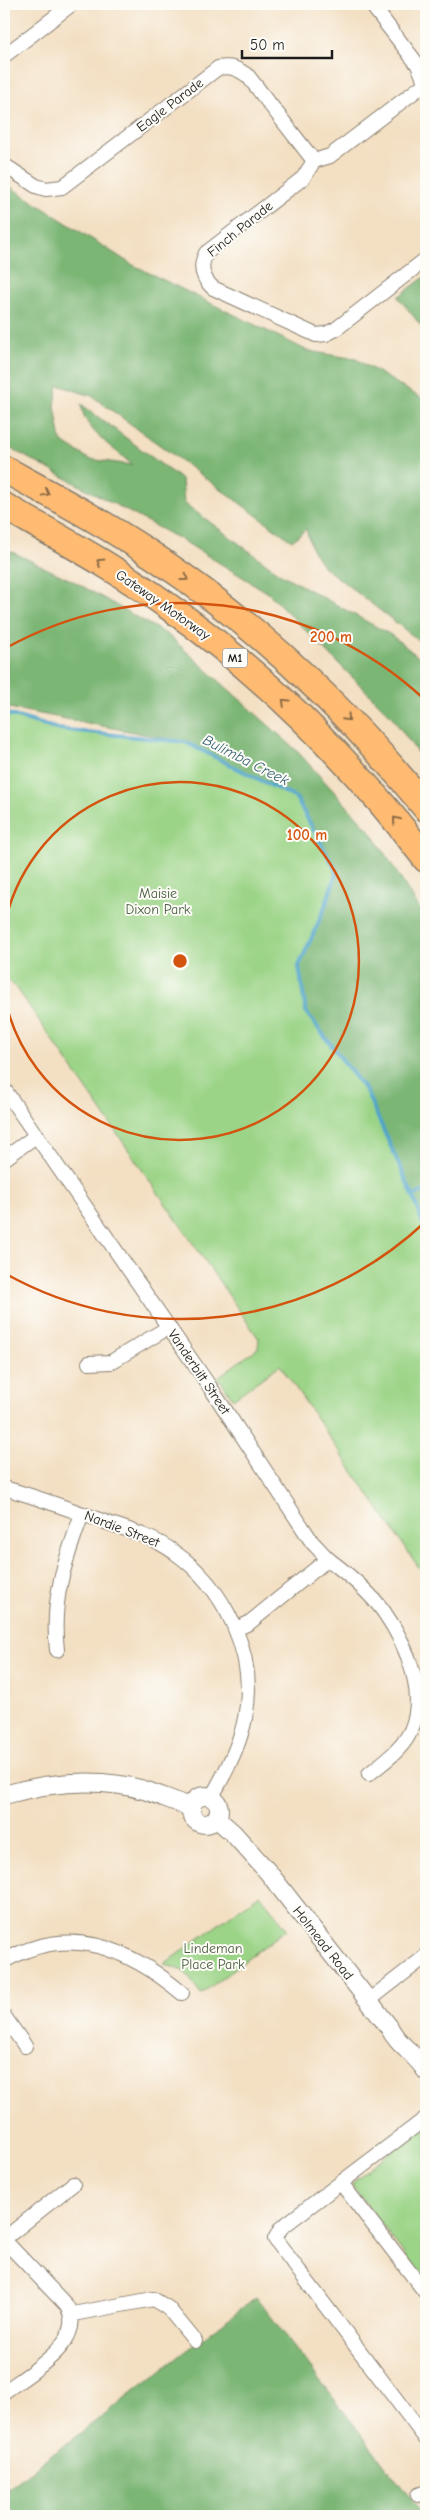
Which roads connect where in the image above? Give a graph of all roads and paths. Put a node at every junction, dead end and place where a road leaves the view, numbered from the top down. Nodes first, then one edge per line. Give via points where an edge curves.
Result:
1 (72, 4) edge
2 (371, 4) edge
3 (4, 56) edge
4 (426, 84) edge
5 (314, 161) junction
6 (4, 166) edge
7 (426, 259) edge
8 (4, 469) edge
9 (4, 506) edge
10 (426, 808) edge
11 (426, 858) edge
12 (4, 1089) edge
13 (37, 1135) junction
14 (4, 1159) edge
15 (168, 1327) junction
16 (89, 1364) dead end
17 (4, 1488) edge
18 (82, 1514) junction
19 (328, 1559) junction
20 (236, 1629) junction
21 (57, 1650) dead end
22 (370, 1774) dead end
23 (4, 1795) edge
24 (211, 1798) junction
25 (191, 1807) junction
26 (216, 1818) junction
27 (426, 1956) edge
28 (4, 1961) edge
29 (182, 1993) dead end
30 (368, 2002) junction
31 (4, 2016) edge
32 (25, 2046) dead end
33 (426, 2071) edge
34 (426, 2118) edge
35 (341, 2183) junction
36 (73, 2184) dead end
37 (4, 2240) edge
38 (426, 2292) edge
39 (73, 2314) junction
40 (194, 2341) dead end
41 (4, 2392) edge
42 (426, 2439) edge

1 - 3 street
2 - 4 street via 418,65
4 - 5 street, Finch Parade via 330,156
5 - 6 street, Eagle Parade via 248,76 228,66 218,68 62,187 46,189 36,186
5 - 7 street, Finch Parade via 303,178 206,253 202,268 213,288 316,335 326,334
8 -> 10 highway, M1 via 115,531 259,635 334,704
11 -> 9 highway, Gateway Motorway / M1 via 375,794 331,746 255,675 165,603
12 - 13 street, Vanderbilt Street
13 - 14 street
13 - 15 street, Vanderbilt Street
15 - 16 street via 111,1362
15 - 19 street, Vanderbilt Street via 312,1542
17 - 18 street, Nardie Street
18 - 20 street, Nardie Street via 152,1539 174,1552 199,1573 220,1600
18 - 21 street via 59,1584 55,1611
19 - 20 street via 249,1623
19 - 22 street, Vanderbilt Street via 348,1574 383,1611 411,1667 417,1692 418,1712 408,1736 396,1752
20 - 24 street, Nardie Street via 246,1671 246,1717 234,1752
23 - 25 street via 64,1783 105,1783 142,1790
24 - 25 street via 199,1797
24 - 26 street via 217,1805
25 - 26 street via 192,1816 200,1823 209,1823
26 - 30 street, Holmead Road via 268,1872
27 - 30 street
28 - 29 street via 44,1944 64,1942 104,1946 142,1964
30 - 33 street, Holmead Road via 389,2027 395,2040
31 - 32 street
34 - 35 street
35 - 38 street
35 - 42 street via 281,2228 276,2239
36 - 37 street
37 - 39 street
39 - 40 street via 153,2299 168,2308
39 - 41 street via 73,2326 67,2340

